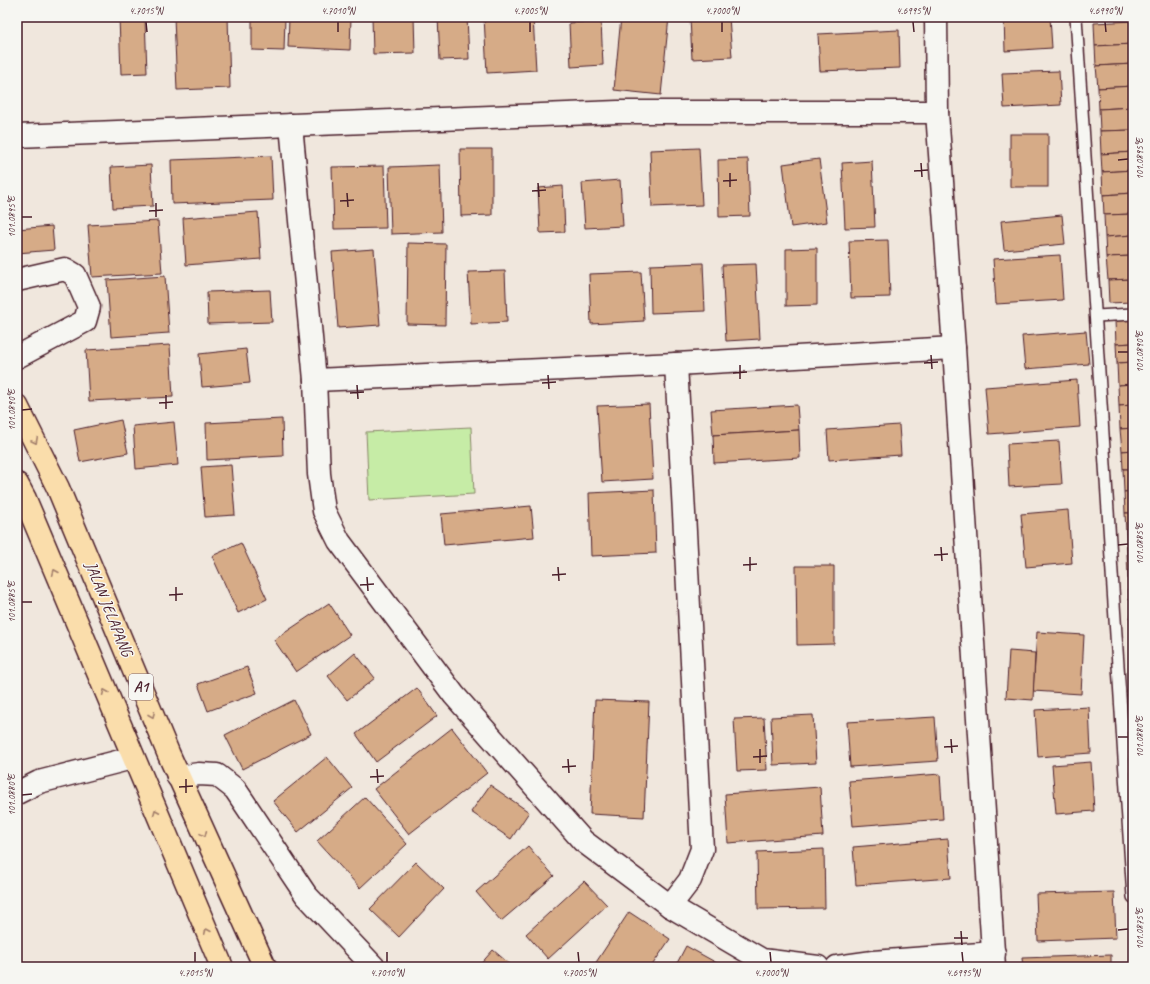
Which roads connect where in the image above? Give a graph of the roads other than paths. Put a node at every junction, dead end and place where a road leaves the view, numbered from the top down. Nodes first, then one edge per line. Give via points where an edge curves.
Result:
1 (1076, 17) edge
2 (936, 18) edge
3 (936, 112) junction
4 (291, 125) junction
5 (17, 136) edge
6 (17, 280) edge
7 (1133, 314) edge
8 (1096, 316) junction
9 (954, 348) junction
10 (17, 356) edge
11 (676, 364) junction
12 (315, 380) junction
13 (17, 406) edge
14 (17, 484) edge
15 (132, 758) junction
16 (178, 777) junction
17 (17, 793) edge
18 (1133, 897) edge
19 (670, 906) junction
20 (994, 960) edge
21 (222, 967) edge
22 (265, 967) edge
23 (374, 967) edge
24 (818, 967) edge
25 (837, 967) edge

1 - 8 lane
2 - 3 street
3 - 4 street via 618,112
3 - 9 street
4 - 5 street
4 - 12 street
6 - 10 street via 65,269 75,276 89,308 85,321
7 - 8 lane
8 - 18 lane
9 - 11 street
9 - 20 street
11 - 12 street
11 - 19 street via 702,849 690,880
12 - 19 street via 319,474 324,511 339,541 454,695 583,841
13 -> 16 main road, JALAN JELAPANG / A1 via 58,488
15 -> 14 main road, A1
15 - 17 street via 39,782
21 -> 15 main road, A1
16 -> 22 main road, JALAN JELAPANG / A1
16 - 23 street via 217,775 235,789 306,896
19 - 24 street via 762,960
20 - 25 street via 873,962

